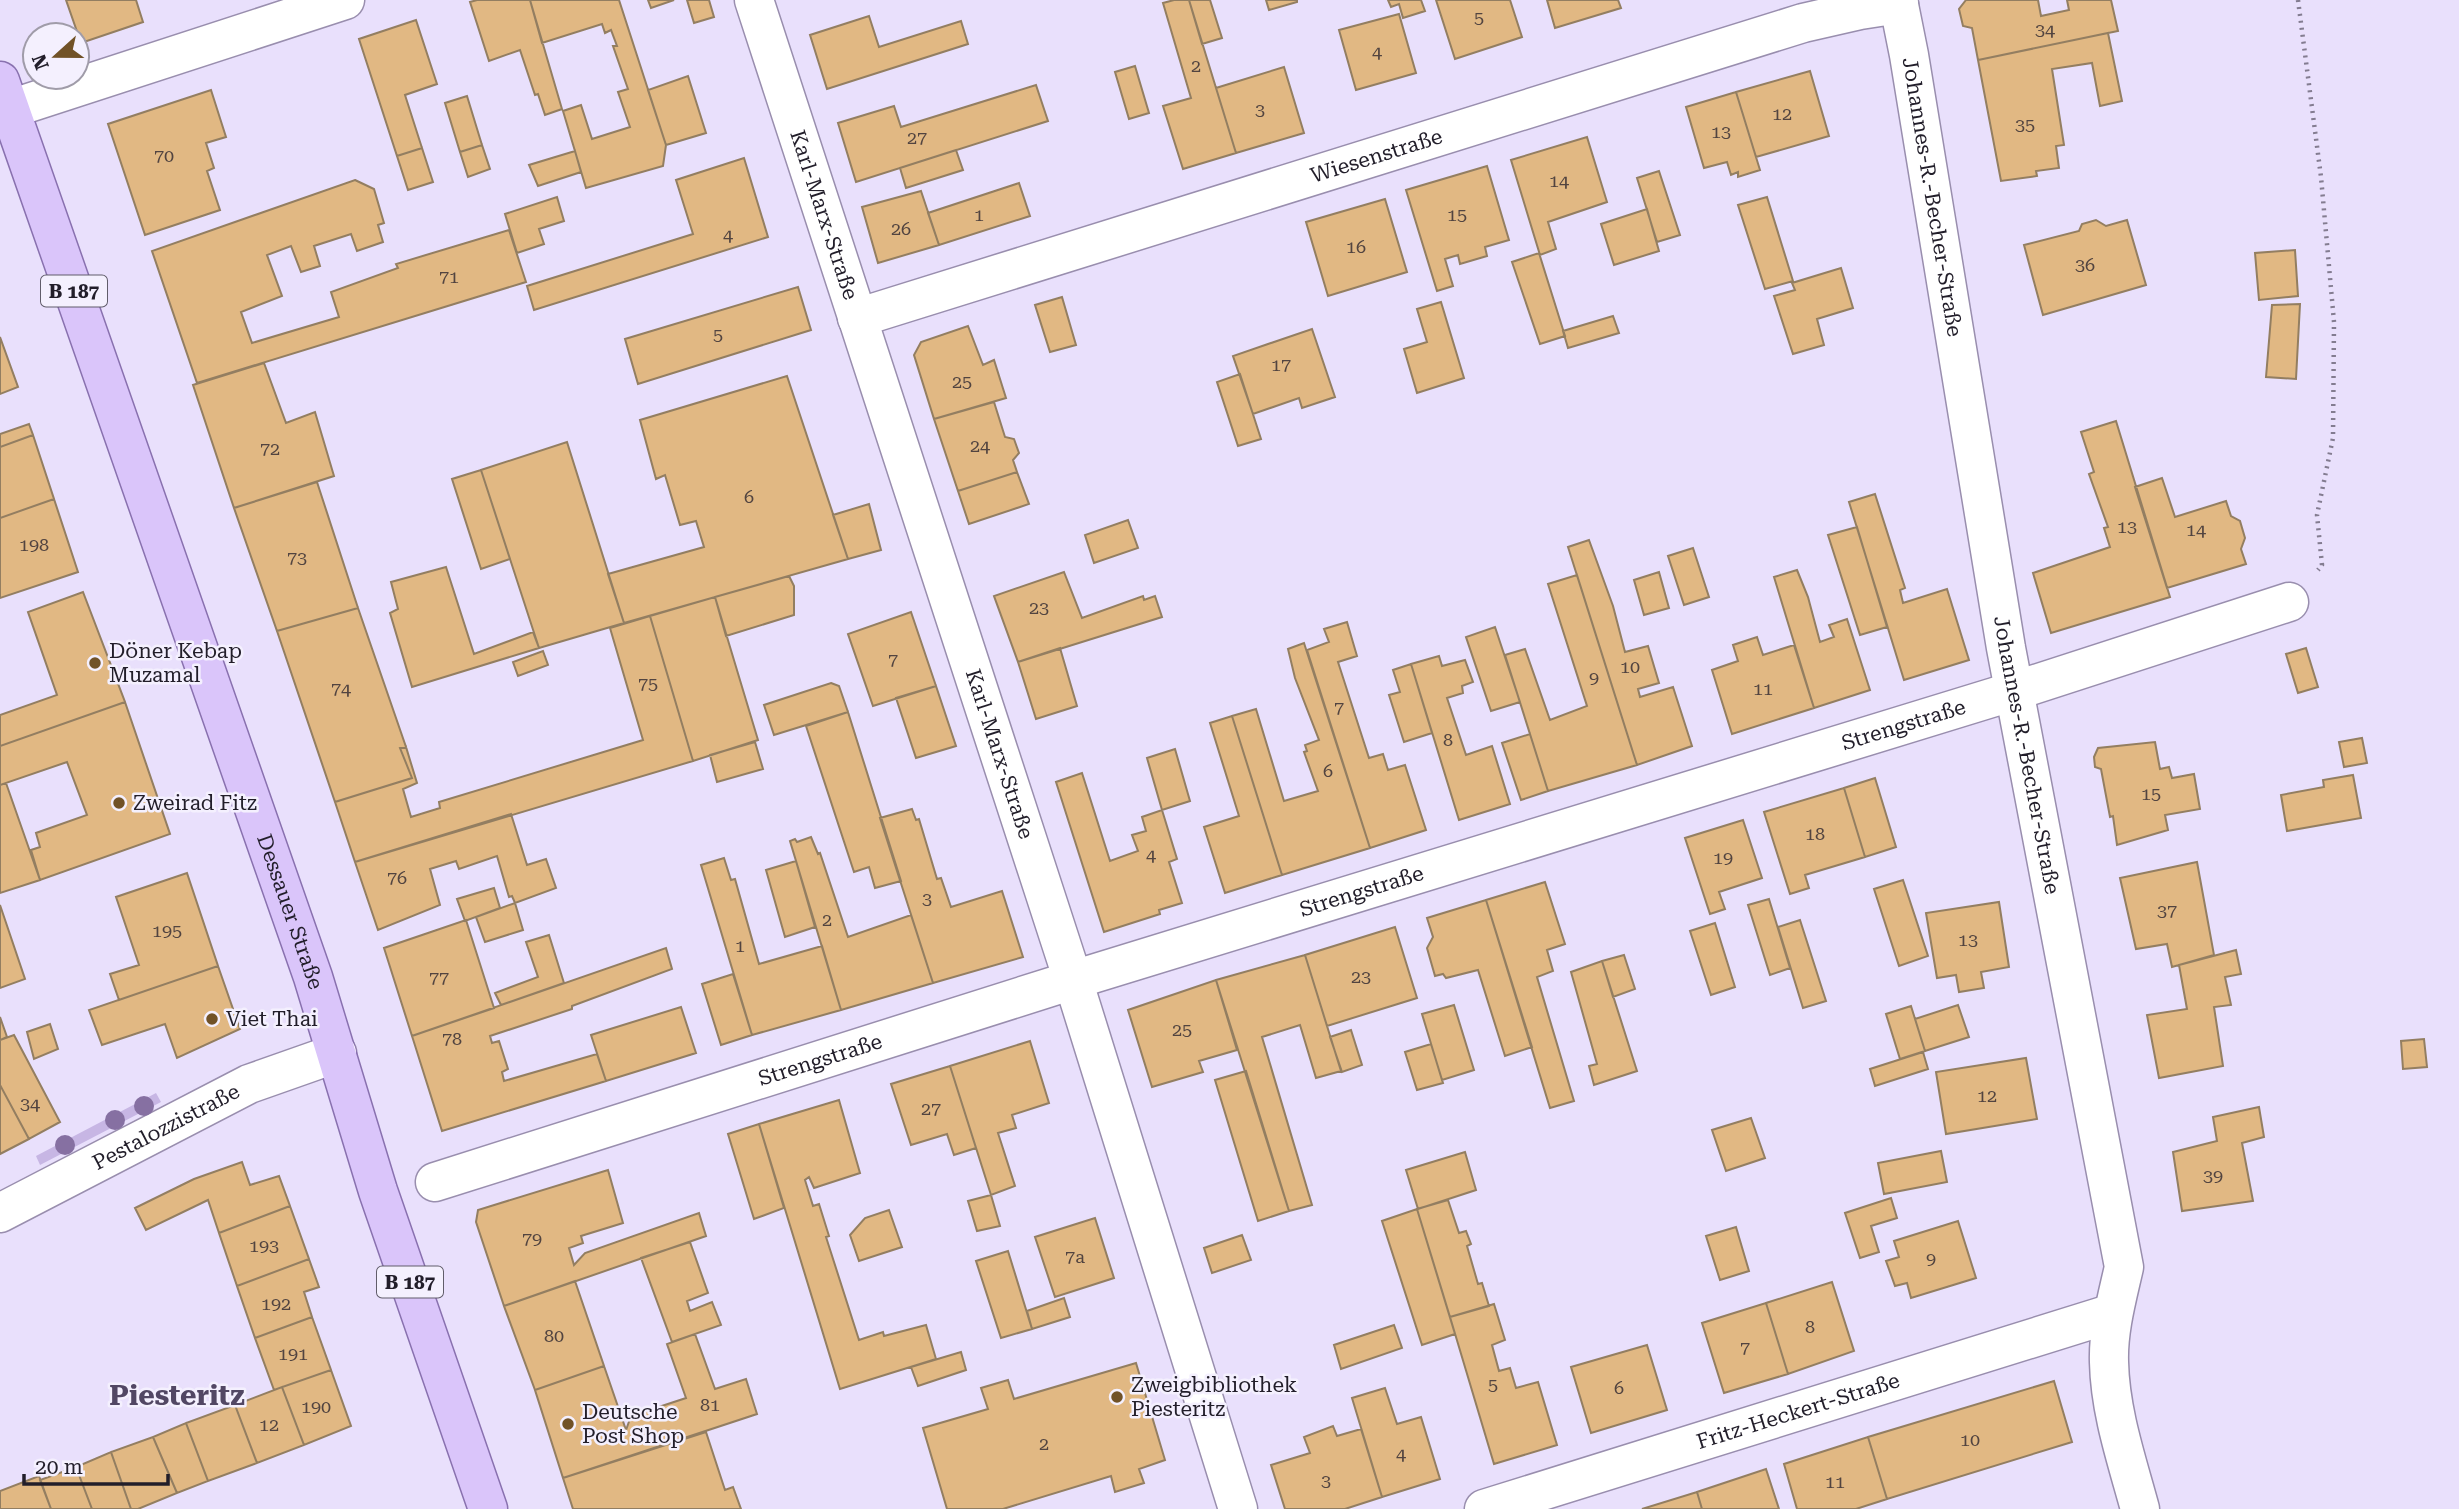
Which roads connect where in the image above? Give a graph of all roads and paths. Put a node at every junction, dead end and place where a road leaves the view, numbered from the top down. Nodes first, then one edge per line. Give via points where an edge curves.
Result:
1 (345, 0) edge
2 (754, 0) edge
3 (2298, 0) edge
4 (1899, 2) edge
5 (5, 95) edge
6 (857, 318) junction
7 (2290, 602) joint
8 (2014, 691) junction
9 (1073, 980) junction
10 (337, 1053) junction
11 (435, 1182) dead end
12 (0, 1213) edge
13 (2113, 1313) junction
14 (488, 1509) edge
15 (1238, 1509) edge
16 (1484, 1509) edge
17 (2140, 1509) edge

1 - 5 street
2 - 6 street, Karl-Marx-Straße
3 - 7 path via 2334,321 2333,438 2317,515 2322,565
4 - 6 street, Wiesenstraße via 1803,23
4 - 8 street, Johannes-R.-Becher-Straße
5 - 10 main road, Dessauer Straße / B 187
6 - 9 street, Karl-Marx-Straße
7 - 8 street, Strengstraße
8 - 9 street, Strengstraße
8 - 13 street, Johannes-R.-Becher-Straße via 2124,1267
9 - 11 street, Strengstraße
9 - 15 street, Karl-Marx-Straße
10 - 12 street, Pestalozzistraße via 249,1084
10 - 14 main road, Dessauer Straße / B 187 via 378,1191
13 - 16 street, Fritz-Heckert-Straße
13 - 17 street, Johannes-R.-Becher-Straße via 2109,1362 2118,1429

